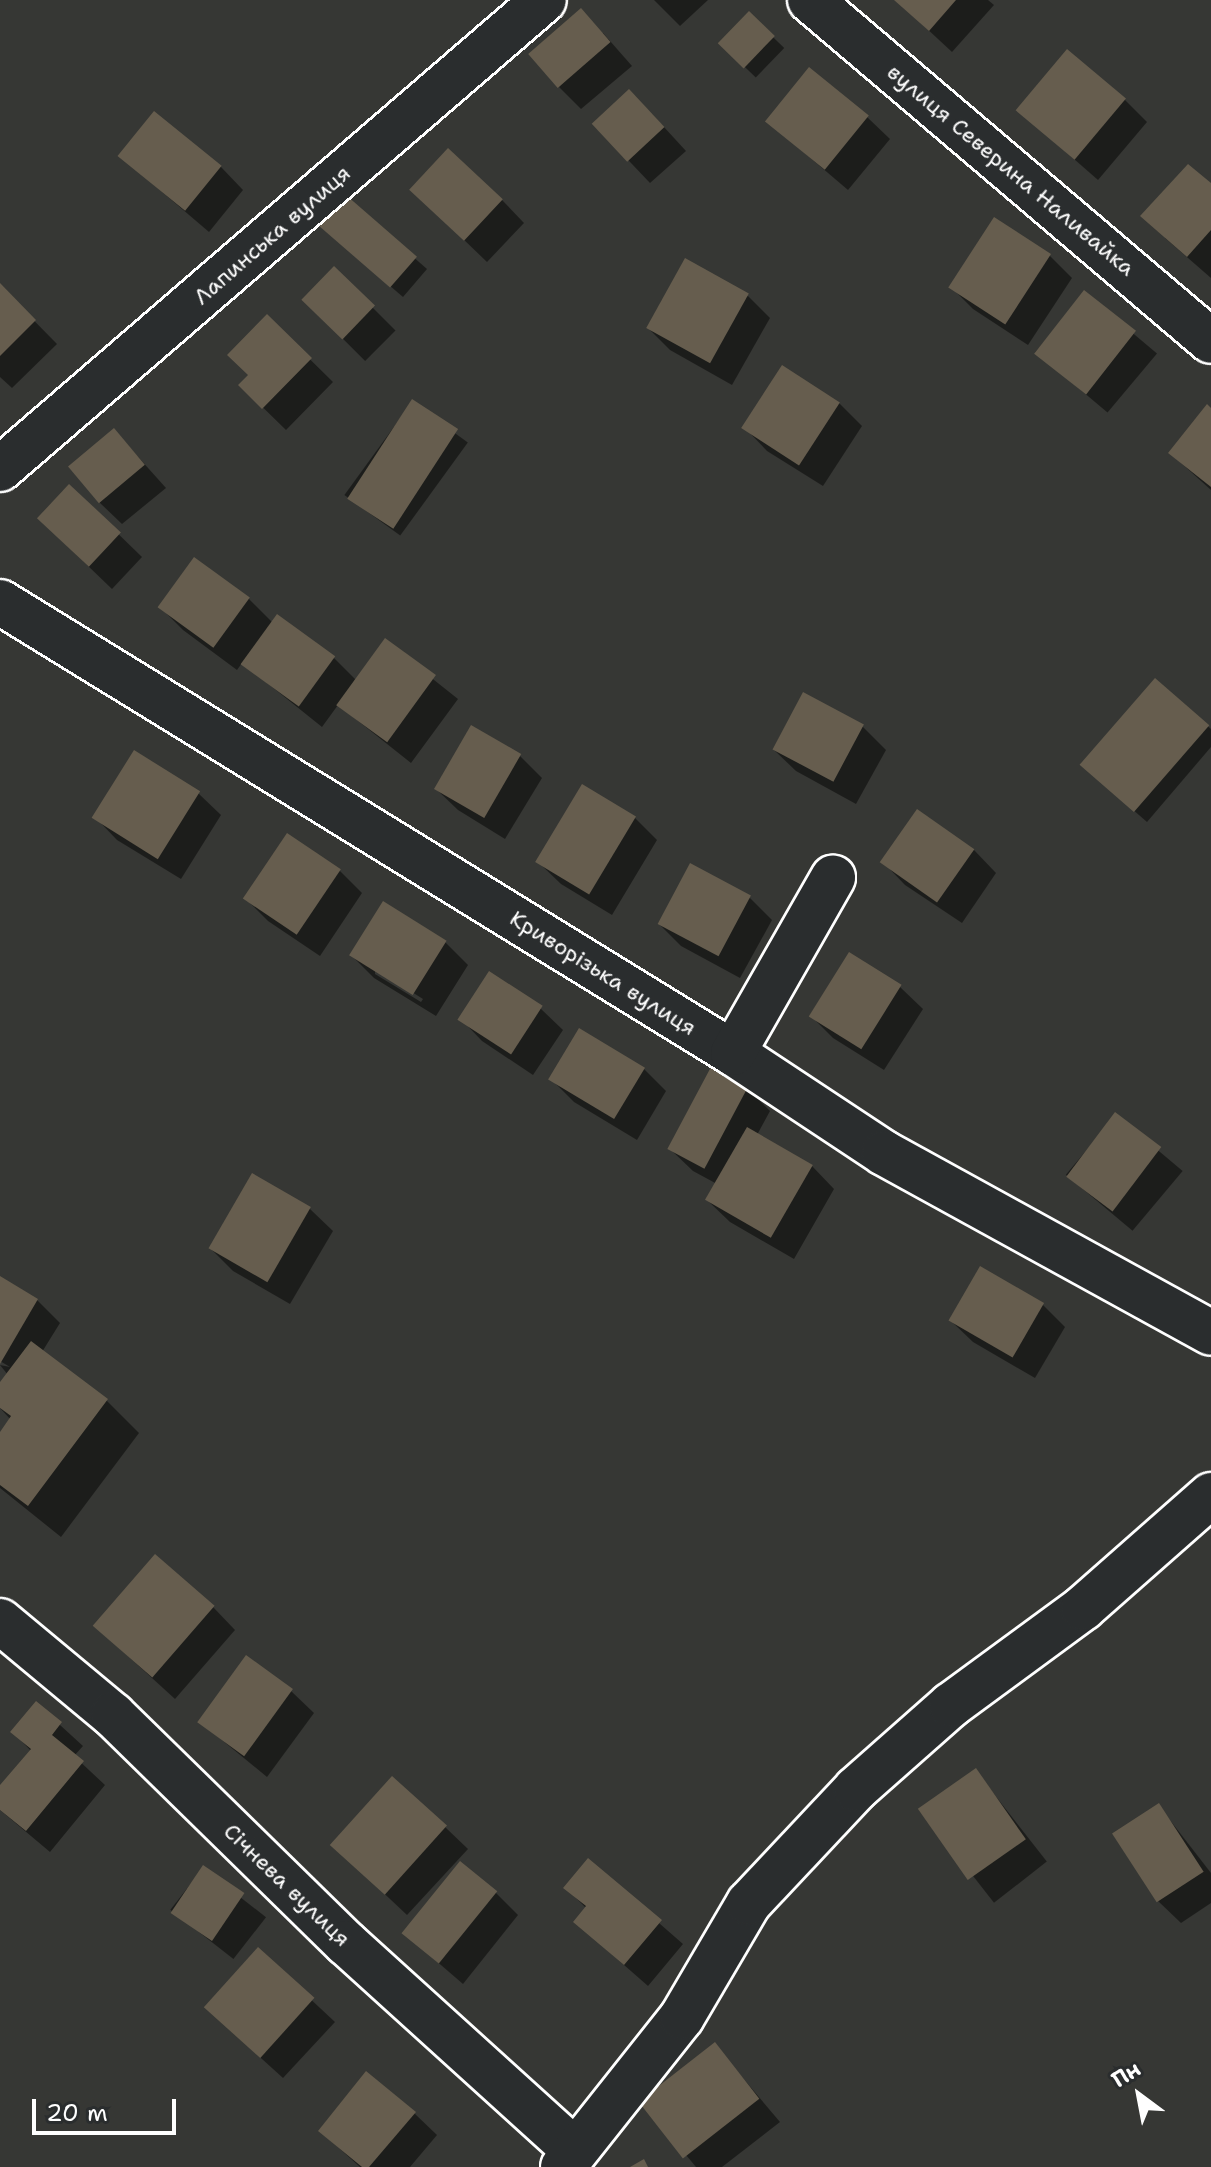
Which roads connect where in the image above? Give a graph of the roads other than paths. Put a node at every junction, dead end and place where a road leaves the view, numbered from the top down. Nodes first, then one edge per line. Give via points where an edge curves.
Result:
1 (544, 0) edge
2 (810, 0) edge
3 (1211, 341) edge
4 (0, 469) edge
5 (0, 602) edge
6 (833, 878) dead end
7 (733, 1053) junction
8 (1211, 1333) edge
9 (1211, 1495) edge
10 (0, 1621) edge
11 (568, 2158) edge

1 - 4 street, Лапинська вулиця
2 - 3 street, вулиця Северина Наливайка
5 - 7 street, Криворізька вулиця
6 - 7 street
7 - 8 street, Криворізька вулиця via 884,1153
9 - 11 street via 1083,1608 951,1705 856,1789 749,1903 682,2017
10 - 11 street, Січнева вулиця via 113,1715

